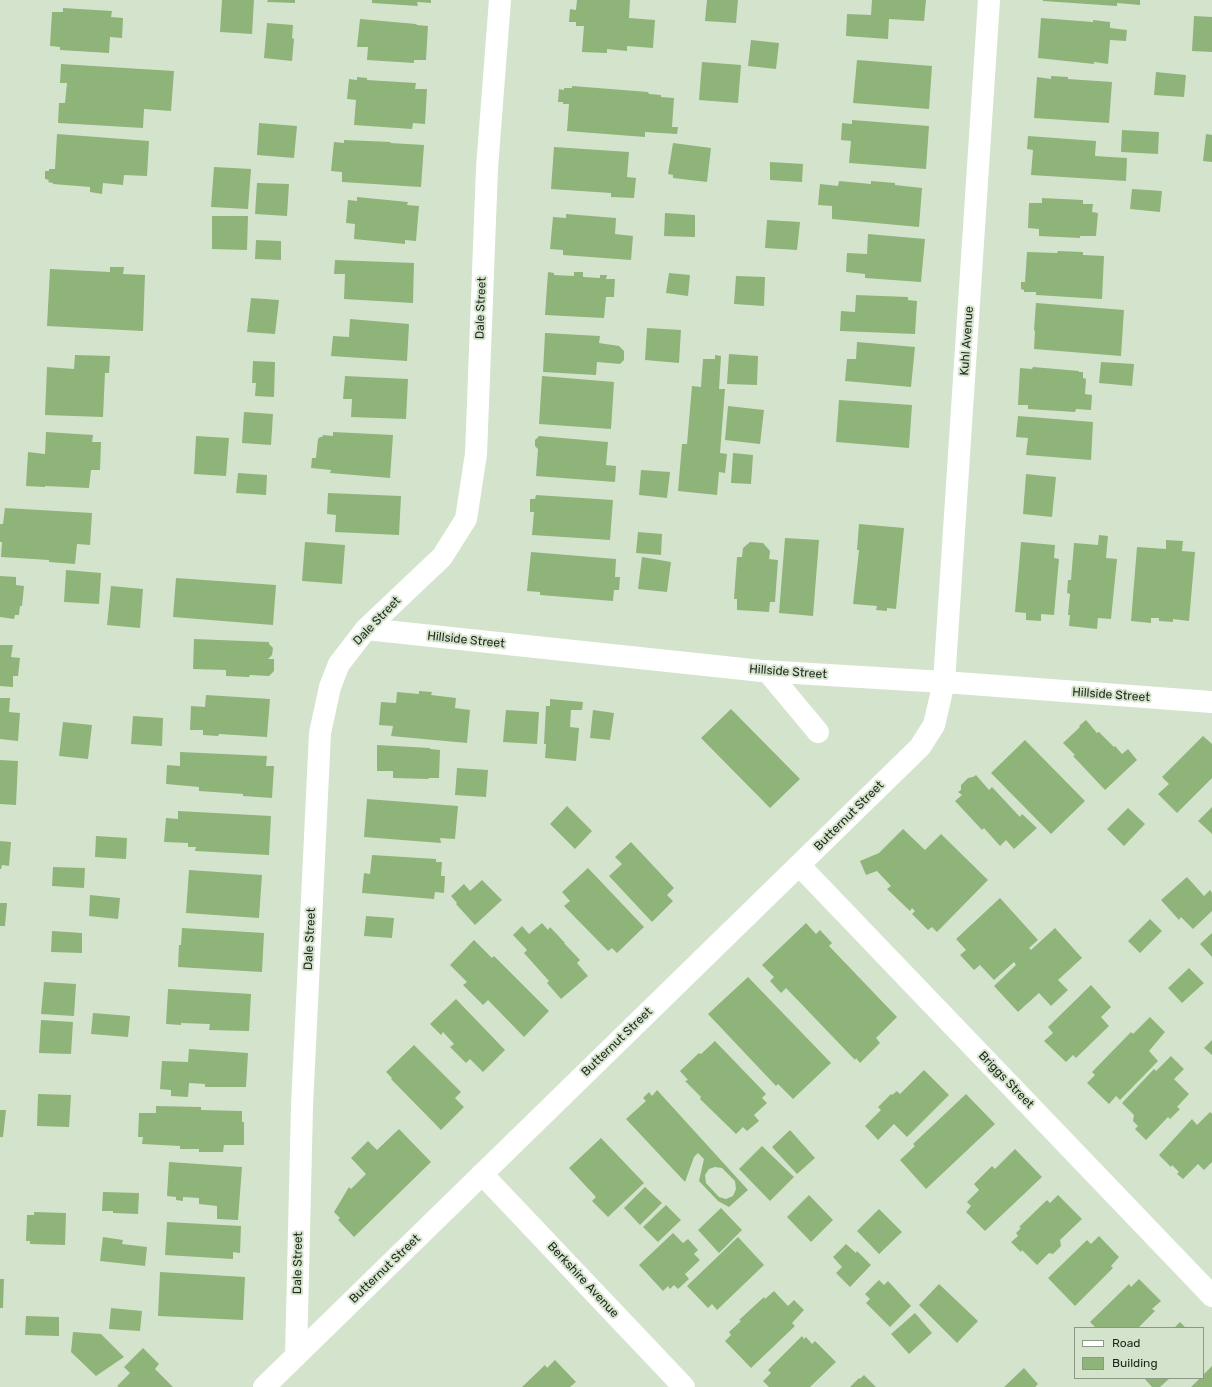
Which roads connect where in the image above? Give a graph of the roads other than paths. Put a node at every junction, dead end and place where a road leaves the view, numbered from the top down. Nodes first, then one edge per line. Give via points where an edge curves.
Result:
1 (500, 0) edge
2 (990, 0) edge
3 (366, 629) junction
4 (767, 671) junction
5 (944, 682) junction
6 (1212, 702) edge
7 (818, 732) dead end
8 (800, 865) junction
9 (482, 1174) junction
10 (1212, 1296) edge
11 (296, 1356) junction
12 (264, 1387) edge
13 (684, 1387) edge

1 - 3 street, Dale Street via 487,168 476,454 466,519 442,557
2 - 5 street, Kuhl Avenue
3 - 4 street, Hillside Street
3 - 11 street, Dale Street via 339,664 330,687 320,733 302,1106
4 - 5 street, Hillside Street
4 - 7 street
5 - 6 street, Hillside Street
5 - 8 street, Butternut Street via 934,724 920,747
8 - 9 street, Butternut Street
8 - 10 street, Briggs Street
9 - 11 street, Butternut Street
9 - 13 street, Berkshire Avenue
11 - 12 street, Butternut Street

